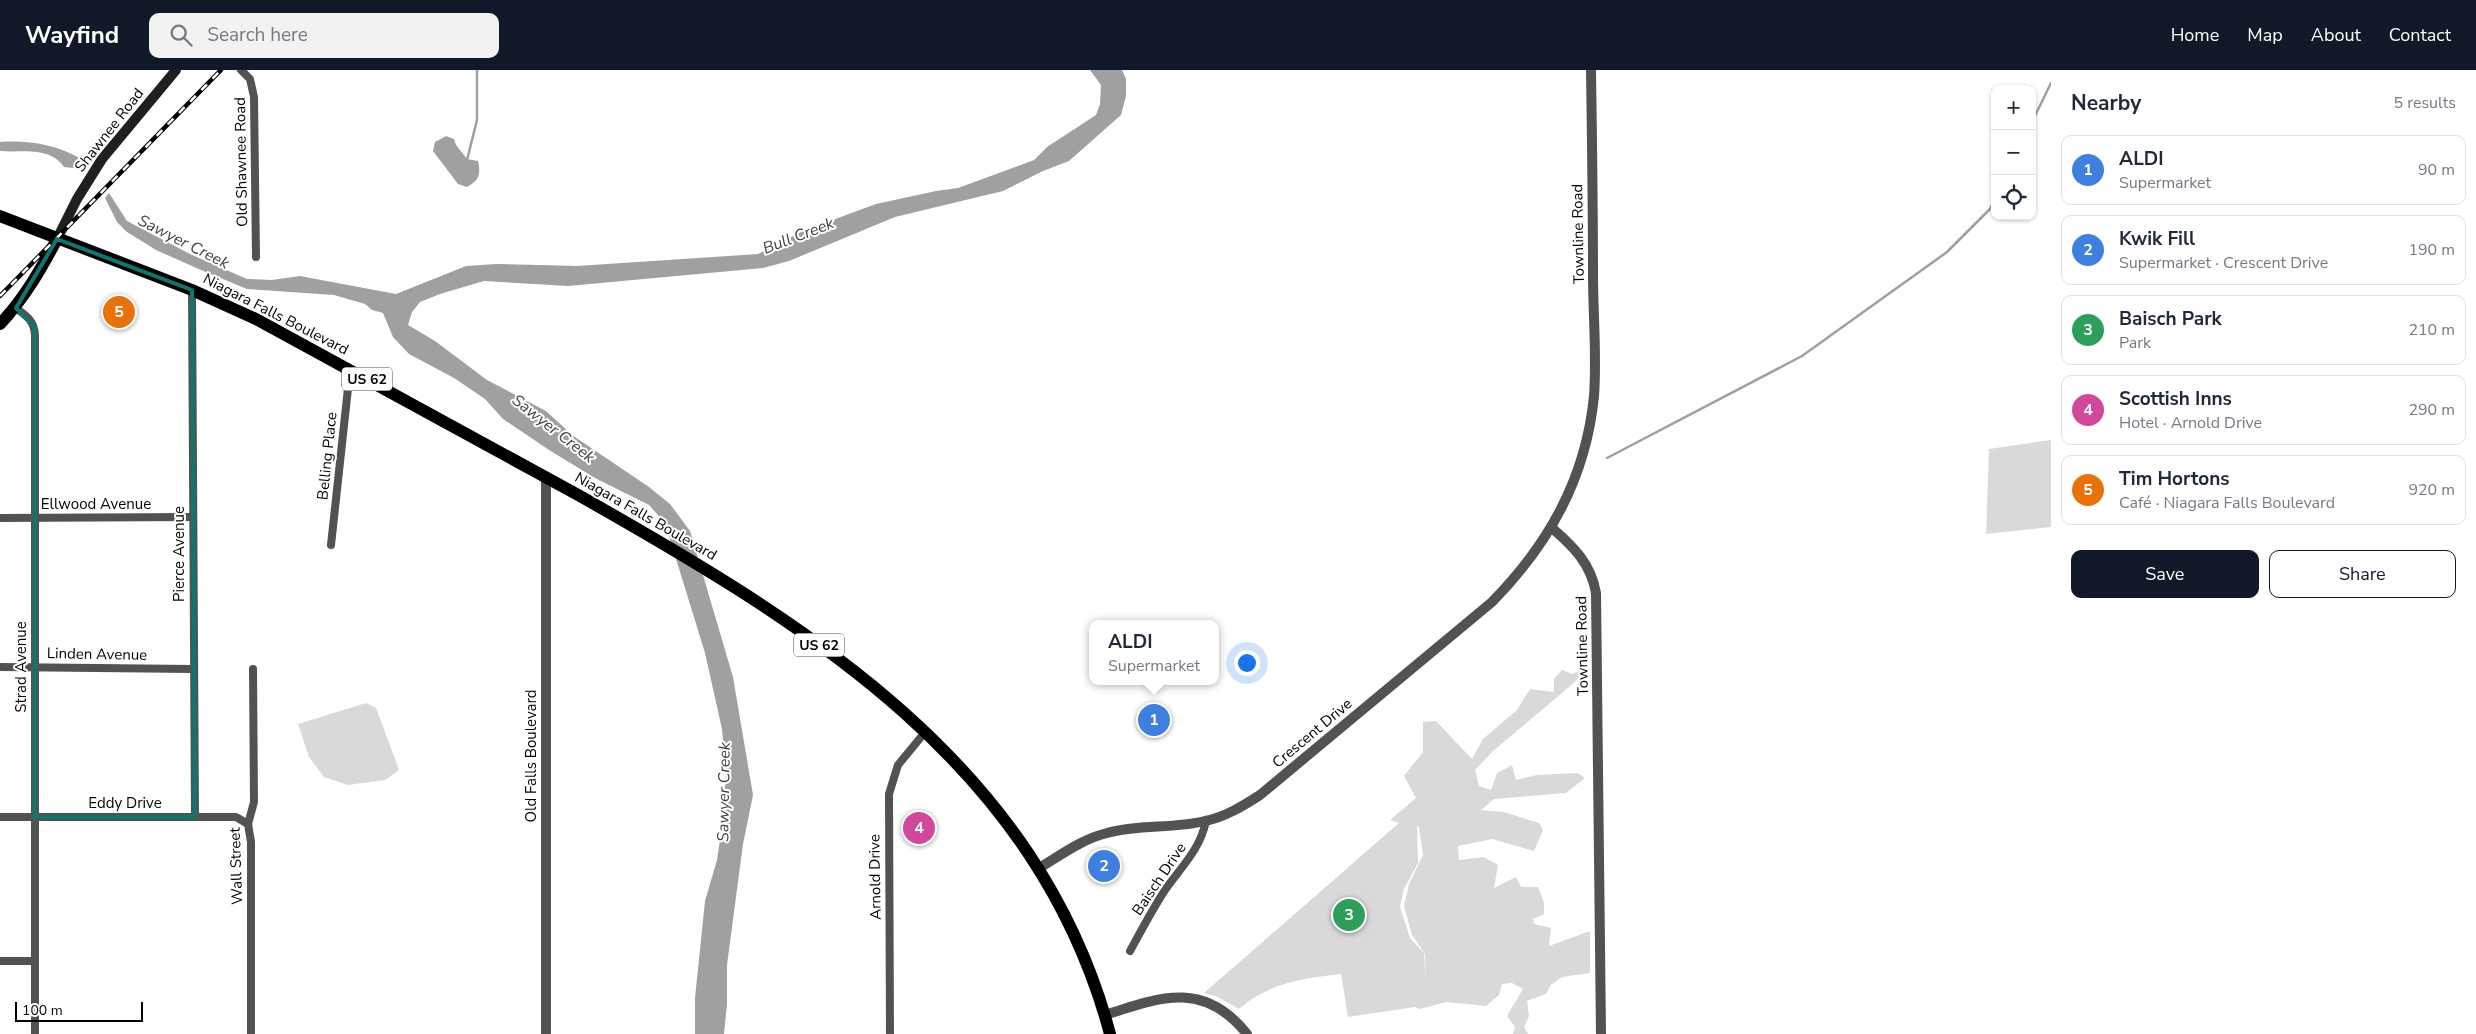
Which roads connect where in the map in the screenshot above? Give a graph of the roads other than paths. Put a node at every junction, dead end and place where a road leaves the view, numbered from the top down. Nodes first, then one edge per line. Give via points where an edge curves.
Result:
1 (176, 70) edge
2 (241, 70) edge
3 (1591, 70) edge
4 (0, 216) edge
5 (57, 239) junction
6 (256, 258) dead end
7 (192, 290) junction
8 (16, 308) junction
9 (0, 324) edge
10 (350, 370) junction
11 (546, 477) junction
12 (193, 517) junction
13 (0, 518) edge
14 (35, 518) junction
15 (1552, 528) junction
16 (331, 546) dead end
17 (0, 667) edge
18 (35, 667) junction
19 (193, 669) junction
20 (253, 669) dead end
21 (926, 731) junction
22 (0, 817) edge
23 (35, 817) junction
24 (194, 817) junction
25 (1206, 821) junction
26 (248, 824) junction
27 (1039, 868) junction
28 (1130, 951) dead end
29 (0, 961) edge
30 (35, 961) junction
31 (1105, 1015) junction
32 (35, 1034) edge
33 (251, 1034) edge
34 (546, 1034) edge
35 (890, 1034) edge
36 (1110, 1034) edge
37 (1248, 1034) edge
38 (1601, 1034) edge

1 - 5 main road, Shawnee Road via 102,159 76,199
2 - 6 street, Old Shawnee Road via 250,79 254,97
3 - 15 street, Townline Road via 1594,395 1580,463
4 - 5 main road, Niagara Falls Boulevard / US 62
5 - 7 main road, Niagara Falls Boulevard / US 62
5 - 8 main road
7 - 10 main road, Niagara Falls Boulevard / US 62 via 256,319
7 - 12 street, Pierce Avenue
8 - 9 main road
8 - 14 street, Strad Avenue via 34,326 35,335
10 - 11 main road, Niagara Falls Boulevard / US 62
10 - 16 street, Belling Place
11 - 21 main road, Niagara Falls Boulevard / US 62 via 706,569 825,649
11 - 34 street, Old Falls Boulevard
12 - 14 street, Ellwood Avenue
12 - 19 street, Pierce Avenue
13 - 14 street, Ellwood Avenue
14 - 18 street, Strad Avenue
15 - 25 street, Crescent Drive via 1506,587 1459,630 1267,790 1233,811
15 - 38 street, Townline Road via 1584,560 1596,593
17 - 18 street, Linden Avenue
18 - 19 street, Linden Avenue
18 - 23 street, Strad Avenue
19 - 24 street, Pierce Avenue
20 - 26 street, Wall Street via 254,802
21 - 27 main road, Niagara Falls Boulevard / US 62 via 986,794
21 - 35 street, Arnold Drive via 898,765 889,794
22 - 23 street, Eddy Drive
23 - 24 street, Eddy Drive
23 - 30 street, Strad Avenue
24 - 26 street, Eddy Drive via 236,817
25 - 27 street, Crescent Drive via 1108,832 1078,844
25 - 28 street, Baisch Drive via 1195,852 1165,890
26 - 33 street, Wall Street via 251,842
27 - 31 main road, Niagara Falls Boulevard / US 62 via 1079,946
29 - 30 street
30 - 32 street, Strad Avenue
31 - 36 main road, Niagara Falls Boulevard / US 62
31 - 37 street via 1155,999 1189,998 1222,1010

